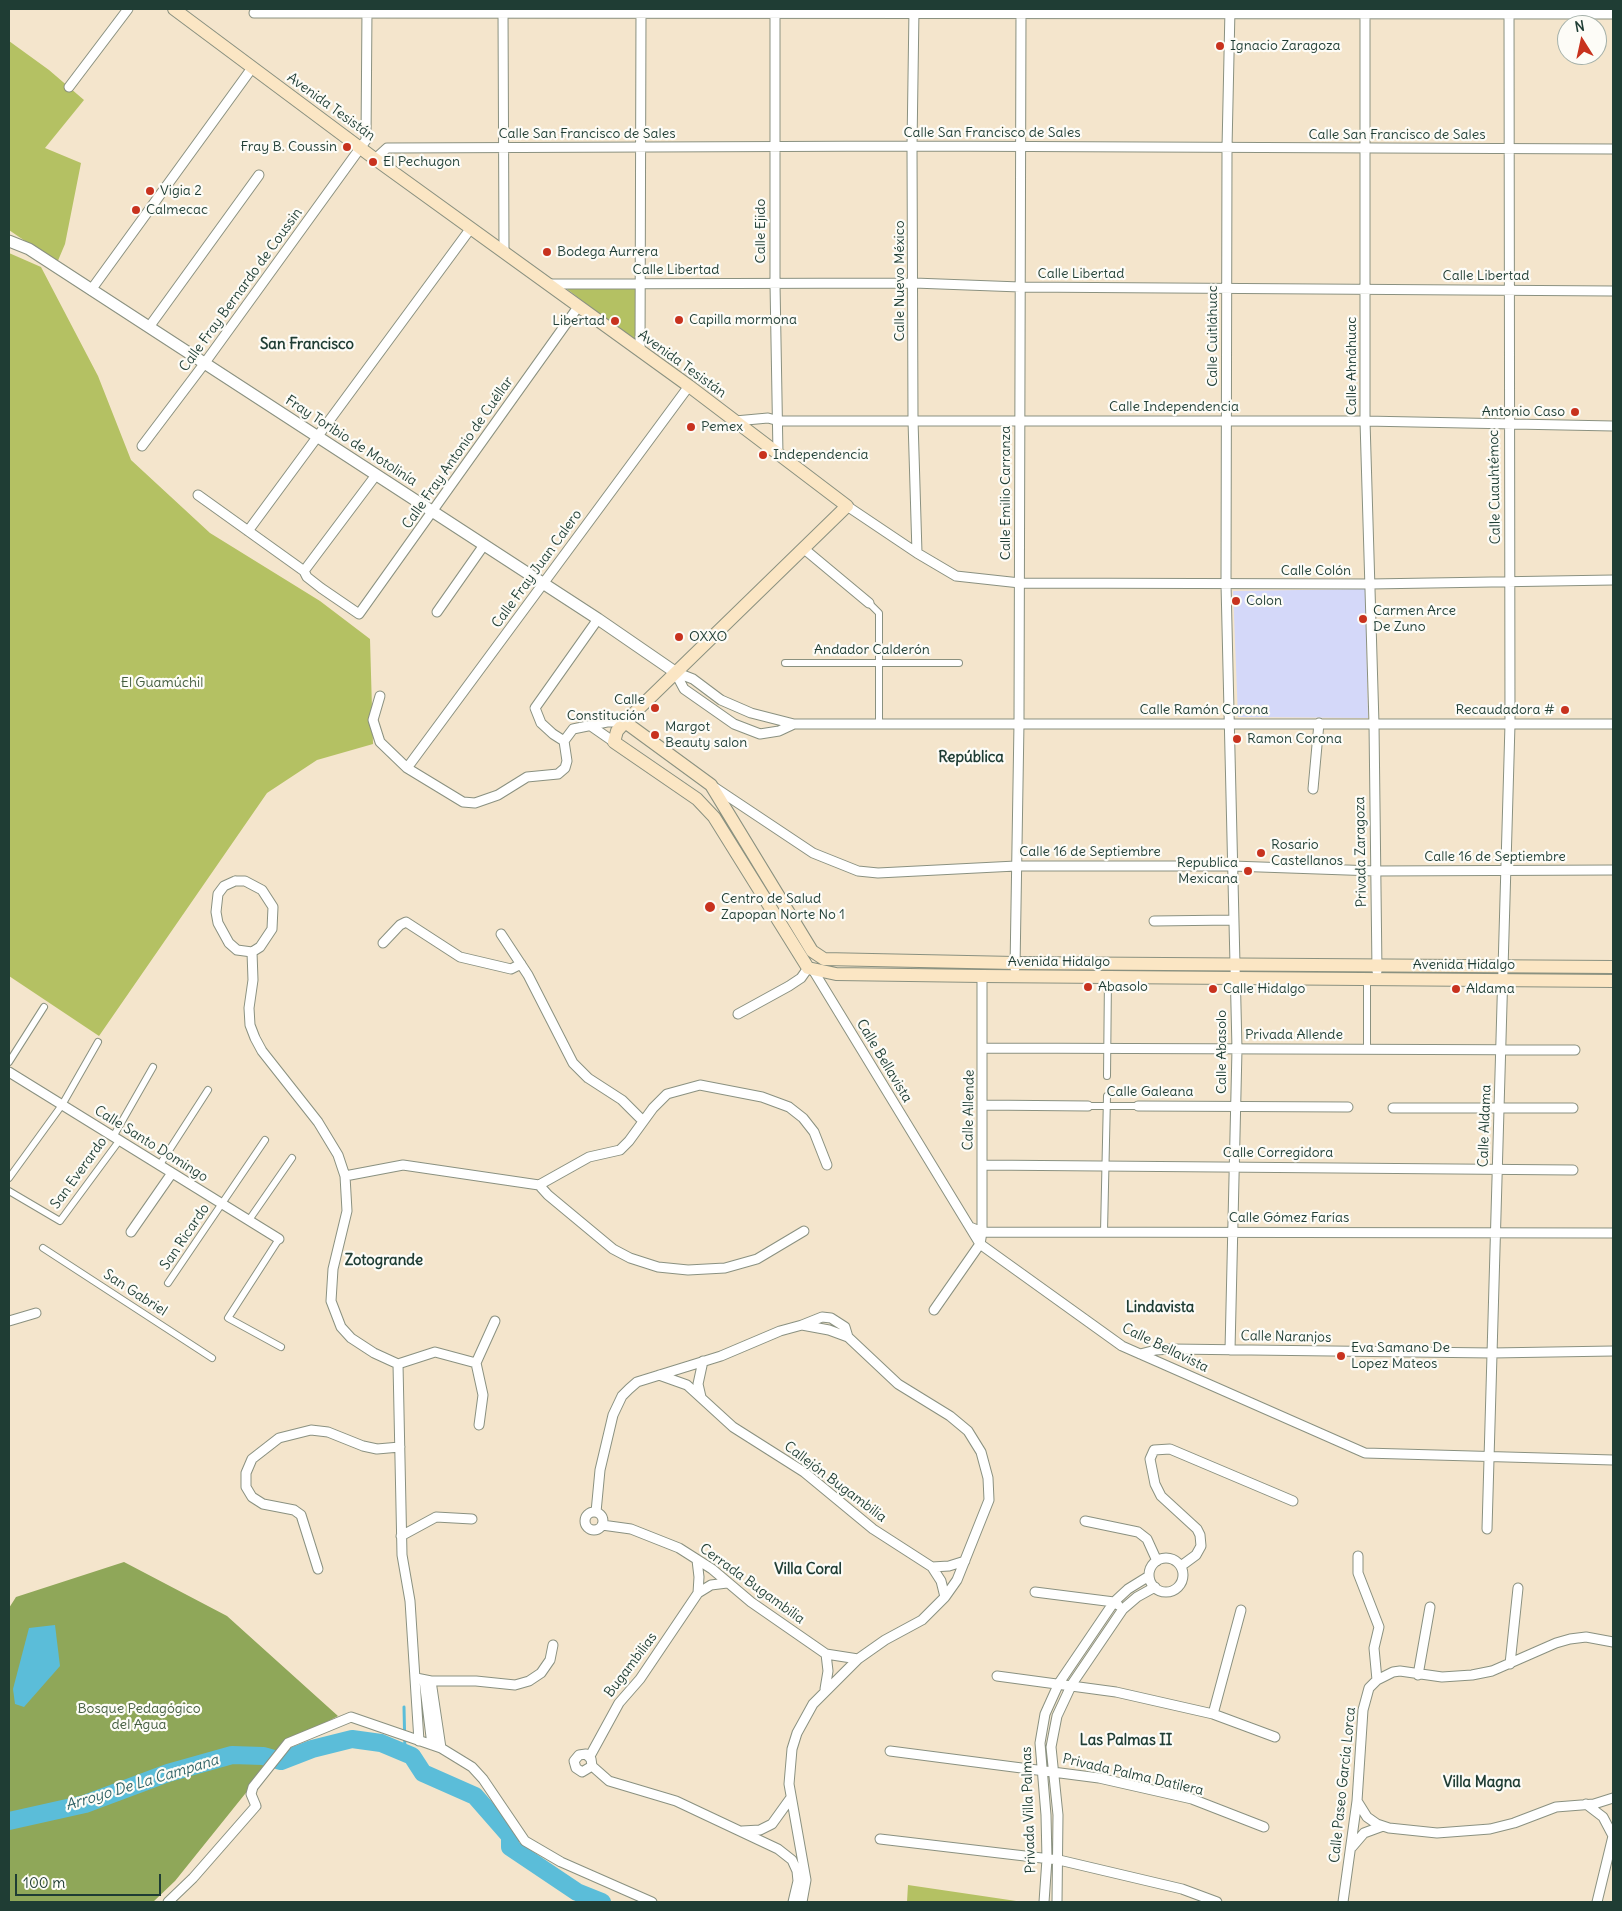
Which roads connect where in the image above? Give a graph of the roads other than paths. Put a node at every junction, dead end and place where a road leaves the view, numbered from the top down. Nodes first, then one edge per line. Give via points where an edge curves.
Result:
1 (128, 9) edge
2 (174, 9) edge
3 (367, 10) edge
4 (503, 10) edge
5 (776, 10) edge
6 (641, 11) edge
7 (914, 11) edge
8 (1230, 11) edge
9 (1365, 11) edge
10 (1509, 11) edge
11 (1021, 12) edge
12 (254, 13) dead end
13 (1613, 14) edge
14 (252, 68) junction
15 (70, 88) dead end
16 (912, 146) junction
17 (776, 147) junction
18 (1020, 147) junction
19 (361, 148) junction
20 (503, 148) junction
21 (640, 148) junction
22 (1227, 148) junction
23 (1365, 149) junction
24 (1509, 149) junction
25 (1613, 149) edge
26 (375, 158) junction
27 (259, 175) dead end
28 (471, 228) junction
29 (9, 241) edge
30 (504, 251) junction
31 (914, 283) junction
32 (549, 284) junction
33 (641, 284) junction
34 (775, 284) junction
35 (1020, 287) junction
36 (1227, 288) junction
37 (1366, 289) junction
38 (91, 290) junction
39 (1509, 290) junction
40 (1613, 291) edge
41 (578, 306) junction
42 (149, 327) junction
43 (640, 352) junction
44 (204, 364) junction
45 (689, 386) junction
46 (913, 420) junction
47 (1019, 420) junction
48 (735, 421) junction
49 (779, 421) junction
50 (1226, 421) junction
51 (1365, 421) junction
52 (1508, 423) junction
53 (1613, 426) edge
54 (317, 436) junction
55 (142, 446) dead end
56 (778, 454) junction
57 (376, 475) junction
58 (198, 495) dead end
59 (847, 506) junction
60 (433, 512) junction
61 (248, 531) junction
62 (484, 545) junction
63 (803, 548) junction
64 (917, 553) junction
65 (304, 571) junction
66 (1613, 580) edge
67 (1510, 582) junction
68 (543, 584) junction
69 (1020, 584) junction
70 (1226, 584) junction
71 (1370, 584) junction
72 (869, 603) joint
73 (437, 612) dead end
74 (598, 619) junction
75 (879, 662) junction
76 (959, 662) dead end
77 (785, 663) dead end
78 (675, 672) junction
79 (380, 696) dead end
80 (625, 722) junction
81 (879, 723) junction
82 (1019, 723) junction
83 (1230, 723) junction
84 (1319, 723) junction
85 (794, 724) junction
86 (1374, 724) junction
87 (1510, 724) junction
88 (1613, 724) edge
89 (590, 726) junction
90 (564, 741) junction
91 (614, 742) junction
92 (407, 768) junction
93 (712, 785) junction
94 (1313, 788) dead end
95 (1016, 866) junction
96 (1232, 866) junction
97 (1508, 870) junction
98 (1613, 870) edge
99 (1374, 871) junction
100 (1233, 920) junction
101 (1154, 921) dead end
102 (501, 934) dead end
103 (383, 943) dead end
104 (252, 952) junction
105 (884, 961) junction
106 (1016, 963) junction
107 (521, 964) junction
108 (1234, 964) junction
109 (1377, 966) junction
110 (1505, 967) junction
111 (1613, 967) edge
112 (811, 969) junction
113 (883, 975) junction
114 (982, 976) junction
115 (1015, 977) junction
116 (1108, 977) junction
117 (1235, 978) junction
118 (1372, 979) junction
119 (1504, 980) junction
120 (1613, 981) edge
121 (44, 1006) dead end
122 (738, 1014) dead end
123 (98, 1042) dead end
124 (983, 1048) junction
125 (1108, 1048) junction
126 (1237, 1049) junction
127 (1367, 1049) junction
128 (1501, 1049) junction
129 (1575, 1050) dead end
130 (9, 1062) edge
131 (154, 1066) dead end
132 (9, 1072) edge
133 (1107, 1076) dead end
134 (208, 1090) dead end
135 (1107, 1096) dead end
136 (62, 1105) junction
137 (982, 1105) junction
138 (1088, 1106) joint
139 (1107, 1106) junction
140 (1138, 1106) joint
141 (1236, 1106) junction
142 (1348, 1107) dead end
143 (1393, 1108) dead end
144 (1499, 1108) junction
145 (1572, 1108) dead end
146 (644, 1121) junction
147 (116, 1139) junction
148 (265, 1140) dead end
149 (292, 1158) dead end
150 (982, 1164) junction
151 (827, 1165) dead end
152 (159, 1166) junction
153 (1106, 1166) junction
154 (1235, 1167) junction
155 (1498, 1169) junction
156 (1573, 1170) dead end
157 (172, 1173) junction
158 (345, 1176) junction
159 (9, 1178) edge
160 (539, 1184) junction
161 (9, 1191) edge
162 (222, 1204) junction
163 (249, 1220) junction
164 (967, 1225) junction
165 (804, 1231) dead end
166 (131, 1232) dead end
167 (982, 1232) junction
168 (1104, 1232) junction
169 (1231, 1232) junction
170 (1495, 1233) junction
171 (1613, 1233) edge
172 (280, 1239) joint
173 (980, 1244) junction
174 (44, 1248) dead end
175 (168, 1284) dead end
176 (934, 1310) dead end
177 (36, 1312) dead end
178 (9, 1321) edge
179 (495, 1321) dead end
180 (281, 1347) dead end
181 (1230, 1350) junction
182 (1613, 1351) edge
183 (1492, 1353) junction
184 (1140, 1354) junction
185 (212, 1358) dead end
186 (703, 1360) junction
187 (476, 1363) junction
188 (398, 1364) junction
189 (657, 1375) junction
190 (701, 1397) junction
191 (479, 1425) dead end
192 (400, 1447) junction
193 (1489, 1458) junction
194 (1613, 1460) edge
195 (1293, 1501) dead end
196 (596, 1512) junction
197 (472, 1519) dead end
198 (1085, 1521) dead end
199 (602, 1525) junction
200 (1488, 1529) dead end
201 (401, 1536) junction
202 (1358, 1556) dead end
203 (697, 1560) junction
204 (1157, 1561) junction
205 (965, 1562) junction
206 (1181, 1566) junction
207 (932, 1567) junction
208 (318, 1569) dead end
209 (1149, 1576) junction
210 (727, 1583) junction
211 (1155, 1587) junction
212 (1518, 1588) dead end
213 (1035, 1592) dead end
214 (698, 1593) junction
215 (945, 1597) junction
216 (1114, 1602) junction
217 (1430, 1607) dead end
218 (1123, 1610) junction
219 (1241, 1610) dead end
220 (1613, 1642) edge
221 (553, 1646) dead end
222 (826, 1654) junction
223 (858, 1659) junction
224 (1510, 1664) junction
225 (1418, 1675) junction
226 (997, 1676) dead end
227 (424, 1679) junction
228 (1377, 1680) junction
229 (1059, 1683) junction
230 (1072, 1684) junction
231 (825, 1689) junction
232 (1213, 1714) junction
233 (1275, 1737) dead end
234 (415, 1739) junction
235 (432, 1745) junction
236 (441, 1748) junction
237 (890, 1751) dead end
238 (590, 1756) junction
239 (592, 1766) junction
240 (1041, 1770) junction
241 (1053, 1771) junction
242 (1613, 1798) edge
243 (790, 1799) junction
244 (1357, 1801) junction
245 (1586, 1804) junction
246 (1383, 1826) junction
247 (1264, 1827) dead end
248 (739, 1831) junction
249 (1613, 1836) edge
250 (880, 1839) dead end
251 (1350, 1849) junction
252 (1047, 1859) junction
253 (1059, 1860) junction
254 (168, 1902) edge
255 (652, 1902) edge
256 (793, 1902) edge
257 (802, 1902) edge
258 (1044, 1902) edge
259 (1057, 1902) edge
260 (1216, 1902) edge
261 (1343, 1902) edge
262 (1597, 1902) edge

1 - 15 street
2 - 14 main road, Avenida Tesistán
3 - 4 street
3 - 12 street
3 - 19 street via 367,133
4 - 6 street
4 - 20 street
5 - 6 street
5 - 7 street
5 - 17 street, Calle Ejido
6 - 21 street
7 - 11 street
7 - 16 street, Calle Nuevo México
8 - 9 street
8 - 11 street
8 - 22 street, Calle Cuitláhuac
9 - 10 street
9 - 23 street, Calle Ahnáhuac
10 - 13 street
10 - 24 street, Calle Cuauhtémoc
11 - 18 street, Calle Emilio Carranza
14 - 19 main road, Avenida Tesistán
14 - 38 street
16 - 17 street, Calle San Francisco de Sales
16 - 18 street, Calle San Francisco de Sales
16 - 31 street, Calle Nuevo México
17 - 21 street, Calle San Francisco de Sales
17 - 34 street, Calle Ejido
18 - 22 street, Calle San Francisco de Sales
18 - 35 street, Calle Emilio Carranza
19 - 26 main road, Avenida Tesistán
19 - 44 street, Calle Fray Bernardo de Coussin
20 - 21 street, Calle San Francisco de Sales
20 - 26 street, Calle San Francisco de Sales via 387,148
20 - 30 street
21 - 33 street
22 - 23 street, Calle San Francisco de Sales
22 - 36 street, Calle Cuitláhuac
23 - 24 street, Calle San Francisco de Sales
23 - 37 street, Calle Ahnáhuac
24 - 25 street, Calle San Francisco de Sales
24 - 39 street, Calle Cuauhtémoc
26 - 28 main road, Avenida Tesistán
27 - 42 street
28 - 30 main road, Avenida Tesistán
28 - 54 street
29 - 38 street, Fray Toribio de Motolinía via 29,249
30 - 32 main road, Avenida Tesistán
31 - 34 street, Calle Libertad
31 - 35 street, Calle Libertad
31 - 46 street, Calle Nuevo México
32 - 33 street, Calle Libertad
32 - 41 main road, Avenida Tesistán
33 - 34 street, Calle Libertad
33 - 43 street
34 - 49 street, Calle Ejido
35 - 36 street, Calle Libertad
35 - 47 street, Calle Emilio Carranza
36 - 37 street, Calle Libertad
36 - 50 street, Calle Cuitláhuac
37 - 39 street, Calle Libertad
37 - 51 street, Calle Ahnáhuac
38 - 42 street, Fray Toribio de Motolinía
39 - 40 street, Calle Libertad
39 - 52 street, Calle Cuauhtémoc
41 - 43 main road, Avenida Tesistán
41 - 60 street, Calle Fray Antonio de Cuéllar
42 - 44 street, Fray Toribio de Motolinía
43 - 45 main road, Avenida Tesistán
44 - 54 street, Fray Toribio de Motolinía
44 - 55 street, Calle Fray Bernardo de Coussin
45 - 48 main road, Avenida Tesistán
45 - 68 street, Calle Fray Juan Calero
46 - 47 street, Calle Independencia
46 - 49 street, Calle Independencia
46 - 64 street, Calle Nuevo México
47 - 50 street, Calle Independencia
47 - 69 street, Calle Emilio Carranza
48 - 49 street, Calle Independencia via 768,418
48 - 56 main road, Avenida Tesistán
49 - 56 street, Calle Ejido
50 - 51 street, Calle Independencia
50 - 70 street, Calle Cuitláhuac
51 - 52 street, Calle Independencia
51 - 71 street, Calle Ahnáhuac
52 - 53 street, Calle Independencia
52 - 67 street, Calle Cuauhtémoc
54 - 57 street, Fray Toribio de Motolinía
54 - 61 street
56 - 59 main road, Avenida Tesistán
57 - 60 street, Fray Toribio de Motolinía
57 - 65 street
58 - 61 street
59 - 63 main road
59 - 64 street, Avenida Tesistán
60 - 62 street, Fray Toribio de Motolinía
60 - 65 street, Calle Fray Antonio de Cuéllar via 359,614 320,588
61 - 65 street
62 - 68 street, Fray Toribio de Motolinía
62 - 73 street
63 - 72 street
63 - 78 main road
64 - 69 street, Avenida Tesistán via 956,576
66 - 67 street, Calle Colón
67 - 71 street, Calle Colón
67 - 87 street, Calle Cuauhtémoc
68 - 74 street, Fray Toribio de Motolinía
68 - 92 street, Calle Fray Juan Calero
69 - 70 street, Calle Colón
69 - 82 street, Calle Emilio Carranza
70 - 71 street, Calle Colón
70 - 83 street, Calle Cuitláhuac
71 - 86 street, Calle Ahnáhuac
72 - 75 street via 879,613
74 - 78 street, Fray Toribio de Motolinía
74 - 90 street via 535,708 541,723
75 - 76 street, Andador Calderón
75 - 77 street, Andador Calderón
75 - 81 street
78 - 80 main road
78 - 85 street, Calle Ramón Corona via 693,679 721,700 751,713
78 - 85 street, Calle Ramón Corona via 684,689 746,730 760,734
79 - 92 street via 373,720 380,742
80 - 89 street
80 - 91 main road via 617,731
80 - 93 main road, Avenida Hidalgo
81 - 82 street, Calle Ramón Corona
81 - 85 street, Calle Ramón Corona
82 - 83 street, Calle Ramón Corona
82 - 95 street, Calle Emilio Carranza
83 - 84 street, Calle Ramón Corona
83 - 96 street, Calle Abasolo
84 - 86 street, Calle Ramón Corona
84 - 94 street
86 - 87 street, Calle Ramón Corona
86 - 99 street, Privada Zaragoza
87 - 88 street, Calle Ramón Corona
87 - 97 street, Calle Aldama
89 - 90 street via 573,729
89 - 91 street
90 - 92 street via 567,761 558,774 527,776 498,795 474,803 463,802
91 - 112 main road via 697,799 714,817
93 - 95 street, Calle 16 de Septiembre via 813,852 858,871 878,873
93 - 105 main road, Avenida Hidalgo via 812,951 824,959
95 - 96 street, Calle 16 de Septiembre
95 - 106 street, Calle Emilio Carranza
96 - 99 street, Calle 16 de Septiembre
96 - 100 street, Calle Abasolo
97 - 98 street, Calle 16 de Septiembre
97 - 99 street, Calle 16 de Septiembre
97 - 110 street, Calle Aldama
99 - 109 street, Privada Zaragoza
100 - 101 street
100 - 108 street, Calle Abasolo
102 - 107 street
103 - 107 street via 406,922 460,957 511,968
104 - 104 street via 233,947 218,923 218,894 224,886 235,881 245,881 262,890 273,907 272,929 260,947
104 - 158 street via 249,1015 255,1038 262,1052 325,1134 338,1155
105 - 106 main road, Avenida Hidalgo
105 - 113 main road
106 - 108 main road, Avenida Hidalgo
106 - 115 street, Calle Emilio Carranza
107 - 146 street via 573,1062 588,1078 622,1100
108 - 109 main road, Avenida Hidalgo
108 - 117 street, Calle Abasolo
109 - 110 main road, Avenida Hidalgo
109 - 118 street, Privada Zaragoza
110 - 111 main road, Avenida Hidalgo
110 - 119 street, Calle Aldama
112 - 113 main road, Avenida Hidalgo via 836,974
112 - 122 street via 789,986
112 - 164 street, Calle Bellavista
113 - 114 main road, Avenida Hidalgo
114 - 115 main road, Avenida Hidalgo
114 - 124 street, Calle Allende
115 - 116 main road, Avenida Hidalgo
116 - 117 main road, Avenida Hidalgo
116 - 125 street
117 - 118 main road, Avenida Hidalgo
117 - 126 street, Calle Abasolo
118 - 119 main road, Avenida Hidalgo
118 - 127 street
119 - 120 main road, Avenida Hidalgo
119 - 128 street, Calle Aldama
121 - 130 street
123 - 136 street
124 - 125 street, Privada Allende
124 - 137 street, Calle Allende
125 - 126 street, Privada Allende
125 - 133 street
126 - 127 street, Privada Allende
126 - 141 street, Calle Abasolo
127 - 128 street, Privada Allende
128 - 129 street, Privada Allende
128 - 144 street, Calle Aldama
131 - 147 street, San Everardo
132 - 136 street, Calle Santo Domingo
134 - 152 street
135 - 139 street
136 - 147 street, Calle Santo Domingo
136 - 159 street
137 - 138 street, Calle Galeana
137 - 150 street, Calle Allende
138 - 139 street, Calle Galeana
139 - 140 street, Calle Galeana
139 - 153 street
140 - 141 street, Calle Galeana
141 - 142 street, Calle Galeana
141 - 154 street, Calle Abasolo
143 - 144 street
144 - 145 street
144 - 155 street, Calle Aldama
146 - 151 street via 667,1094 685,1088 700,1085 762,1097 789,1107 803,1118 814,1132
146 - 160 street via 620,1150 589,1157
147 - 152 street, Calle Santo Domingo
147 - 161 street, San Everardo via 60,1221
148 - 162 street, San Ricardo
149 - 163 street
150 - 153 street, Calle Corregidora
150 - 167 street, Calle Allende
152 - 157 street, Calle Santo Domingo
153 - 154 street, Calle Corregidora
153 - 168 street
154 - 155 street, Calle Corregidora
154 - 169 street, Calle Abasolo
155 - 156 street, Calle Corregidora
155 - 170 street, Calle Aldama
157 - 162 street, Calle Santo Domingo
157 - 166 street
158 - 160 street via 403,1165
158 - 188 street via 347,1211 332,1278 331,1301 341,1327 351,1338
160 - 165 street via 613,1249 658,1267 688,1270 725,1268 757,1259
162 - 163 street, Calle Santo Domingo
162 - 175 street, San Ricardo
163 - 172 street, Calle Santo Domingo
164 - 167 street, Calle Gómez Farías via 976,1232
164 - 173 street, Calle Bellavista
167 - 168 street, Calle Gómez Farías
167 - 173 street, Calle Allende
168 - 169 street, Calle Gómez Farías
169 - 170 street, Calle Gómez Farías
169 - 181 street, Calle Abasolo
170 - 171 street, Calle Gómez Farías
170 - 183 street, Calle Aldama
172 - 180 street via 228,1318
173 - 176 street
173 - 184 street, Calle Bellavista via 1122,1346
174 - 185 street, San Gabriel
177 - 178 street
179 - 187 street
181 - 183 street, Calle Naranjos
181 - 184 street, Calle Naranjos via 1156,1350
182 - 183 street, Calle Naranjos
183 - 193 street, Calle Aldama
184 - 193 street, Calle Bellavista via 1365,1453
186 - 189 street
186 - 190 street via 698,1378
186 - 205 street via 822,1317 845,1327 848,1337 898,1384 968,1431 981,1452 988,1478 989,1500
187 - 188 street via 435,1352
187 - 191 street via 483,1395
188 - 192 street
189 - 190 street, Callejón Bugambilia via 681,1382
189 - 196 street via 629,1389 613,1416 600,1470
190 - 207 street, Callejón Bugambilia via 733,1426 804,1472 873,1529
192 - 201 street
192 - 208 street via 377,1449 328,1432 311,1430 279,1438 252,1459 246,1473 246,1486 252,1497 263,1504 301,1514
193 - 194 street, Calle Bellavista
193 - 200 street, Calle Aldama
195 - 206 street via 1170,1449 1154,1450 1150,1459 1161,1496 1200,1535 1201,1546 1196,1555
196 - 199 street via 602,1518
196 - 199 street via 586,1516 586,1526 592,1530
197 - 201 street via 436,1517
198 - 204 street via 1138,1532 1146,1539
199 - 203 street, Cerrada Bugambilia via 631,1529 657,1538
201 - 227 street
202 - 228 street via 1358,1573 1379,1627 1374,1648
203 - 210 street, Cerrada Bugambilia
203 - 214 street
204 - 206 street via 1173,1559
204 - 209 street
205 - 207 street
205 - 215 street
206 - 211 street via 1183,1578 1177,1588 1166,1592
207 - 215 street via 941,1581
209 - 211 street
209 - 216 street, Privada Villa Palmas
210 - 214 street via 711,1585
210 - 222 street, Cerrada Bugambilia
211 - 218 street, Privada Villa Palmas
212 - 224 street
213 - 216 street
214 - 238 street, Bugambilias via 640,1679 618,1703
215 - 223 street via 922,1620
216 - 218 street
216 - 229 street, Privada Villa Palmas
217 - 225 street
218 - 230 street, Privada Villa Palmas
219 - 232 street
220 - 224 street via 1586,1637 1570,1639
221 - 227 street via 550,1660 540,1673 515,1685
222 - 223 street, Cerrada Bugambilia
222 - 231 street
223 - 231 street
224 - 225 street via 1472,1675
225 - 228 street via 1393,1672
226 - 229 street
227 - 234 street
227 - 235 street
227 - 236 street
228 - 244 street, Calle Paseo García Lorca via 1369,1688 1364,1705
229 - 230 street
229 - 240 street, Privada Villa Palmas via 1045,1714 1040,1743
230 - 232 street
230 - 241 street, Privada Villa Palmas via 1057,1716 1051,1747
231 - 243 street via 797,1733 790,1768
232 - 233 street
234 - 235 street
234 - 254 street via 351,1717 288,1743 253,1787 251,1794 256,1806
235 - 236 street
236 - 255 street via 472,1767 483,1779 525,1841 561,1862
237 - 240 street, Privada Palma Datilera
238 - 239 street
238 - 239 street via 579,1755 574,1764 582,1772
239 - 248 street via 609,1781 676,1801
240 - 241 street, Privada Palma Datilera
240 - 252 street, Privada Villa Palmas
241 - 247 street, Privada Palma Datilera via 1192,1799
241 - 253 street, Privada Villa Palmas
242 - 245 street
243 - 248 street via 772,1824 760,1830
243 - 257 street via 806,1880
244 - 246 street via 1367,1816
244 - 251 street, Calle Paseo García Lorca
245 - 246 street via 1556,1807 1514,1823 1466,1832 1437,1833
245 - 249 street via 1603,1817
246 - 251 street via 1364,1833
248 - 256 street via 792,1860 798,1881
249 - 262 street
250 - 252 street
251 - 261 street, Calle Paseo García Lorca
252 - 253 street
252 - 258 street, Privada Villa Palmas
253 - 259 street, Privada Villa Palmas
253 - 260 street via 1182,1889

